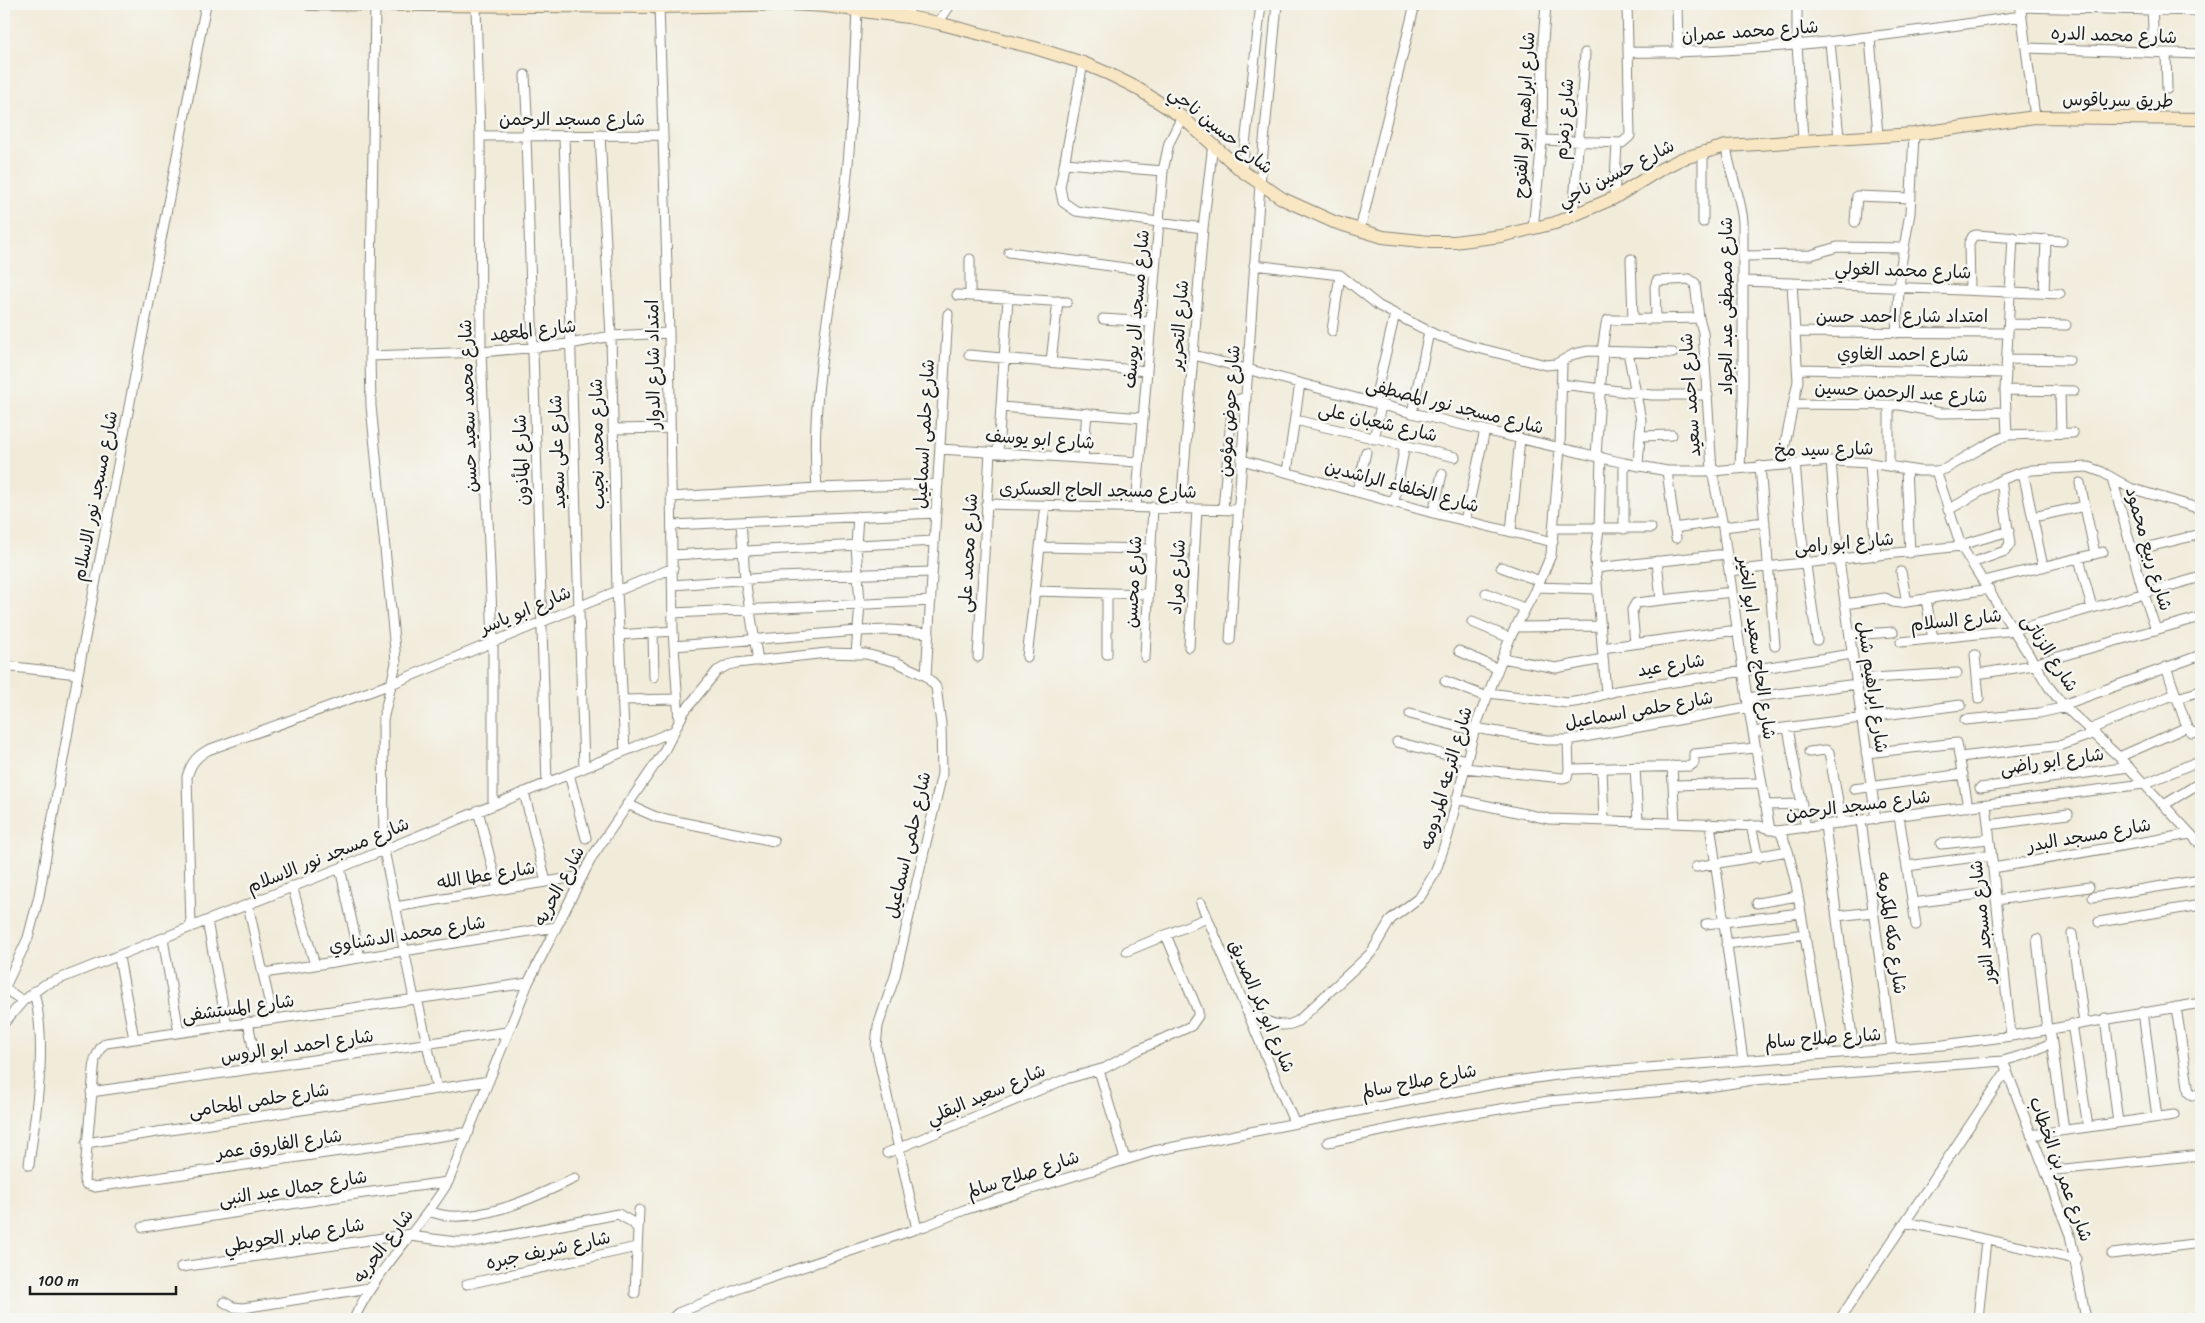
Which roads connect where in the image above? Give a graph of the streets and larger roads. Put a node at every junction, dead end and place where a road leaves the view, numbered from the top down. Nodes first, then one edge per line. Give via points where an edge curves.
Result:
1 (206, 4) edge
2 (309, 4) edge
3 (910, 4) edge
4 (951, 4) edge
5 (1261, 4) edge
6 (1277, 4) edge
7 (1415, 4) edge
8 (1546, 4) edge
9 (1627, 4) edge
10 (1677, 4) edge
11 (1797, 4) edge
12 (375, 5) junction
13 (406, 5) edge
14 (449, 5) edge
15 (485, 5) edge
16 (659, 5) edge
17 (826, 5) edge
18 (2152, 7) edge
19 (877, 8) edge
20 (2020, 9) edge
21 (856, 10) junction
22 (2201, 11) edge
23 (908, 17) junction
24 (938, 23) junction
25 (1870, 38) junction
26 (1830, 42) junction
27 (1798, 44) junction
28 (2026, 48) junction
29 (1629, 52) junction
30 (1678, 53) junction
31 (2154, 53) junction
32 (2166, 53) junction
33 (1585, 54) dead end
34 (2201, 54) edge
35 (1083, 63) junction
36 (525, 75) dead end
37 (2167, 88) dead end
38 (1182, 117) junction
39 (2035, 117) junction
40 (2201, 118) edge
41 (1914, 134) junction
42 (600, 135) junction
43 (663, 135) junction
44 (480, 136) junction
45 (527, 136) junction
46 (564, 136) junction
47 (1878, 136) junction
48 (1840, 138) junction
49 (1542, 140) junction
50 (1803, 140) junction
51 (1579, 141) junction
52 (1617, 143) junction
53 (1213, 144) junction
54 (1726, 146) junction
55 (1703, 151) junction
56 (1065, 164) junction
57 (1163, 171) junction
58 (1242, 171) junction
59 (1260, 184) junction
60 (1614, 198) junction
61 (1911, 198) junction
62 (1573, 217) junction
63 (1159, 222) junction
64 (1703, 222) dead end
65 (1855, 222) dead end
66 (1203, 228) junction
67 (1533, 229) junction
68 (1360, 230) junction
69 (2013, 237) junction
70 (2046, 240) junction
71 (2062, 241) dead end
72 (1904, 248) junction
73 (1009, 252) dead end
74 (1744, 256) junction
75 (970, 259) dead end
76 (1631, 259) dead end
77 (1254, 265) junction
78 (1154, 272) junction
79 (1340, 275) junction
80 (1744, 281) junction
81 (1792, 283) junction
82 (1899, 286) junction
83 (1970, 289) junction
84 (2010, 291) junction
85 (2044, 293) junction
86 (2060, 294) dead end
87 (957, 295) dead end
88 (970, 296) junction
89 (1008, 298) junction
90 (1058, 301) junction
91 (1067, 302) dead end
92 (948, 314) dead end
93 (1395, 314) junction
94 (1656, 318) junction
95 (1699, 318) junction
96 (1103, 319) dead end
97 (1633, 319) junction
98 (1150, 322) junction
99 (2009, 324) junction
100 (2066, 325) dead end
101 (1332, 331) dead end
102 (1429, 332) junction
103 (1796, 332) junction
104 (669, 333) junction
105 (1896, 333) junction
106 (2008, 334) junction
107 (611, 336) junction
108 (570, 344) junction
109 (533, 347) junction
110 (481, 352) junction
111 (1603, 352) junction
112 (1628, 352) junction
113 (1673, 353) dead end
114 (969, 355) dead end
115 (1194, 355) junction
116 (370, 356) junction
117 (1004, 358) junction
118 (2007, 359) junction
119 (2070, 360) dead end
120 (1051, 361) junction
121 (1562, 361) junction
122 (1248, 369) junction
123 (1798, 369) junction
124 (1147, 371) junction
125 (2006, 372) junction
126 (1300, 383) junction
127 (1561, 384) junction
128 (1601, 389) junction
129 (2005, 390) junction
130 (2060, 391) junction
131 (2074, 391) dead end
132 (1636, 394) junction
133 (1708, 395) junction
134 (1246, 396) junction
135 (1378, 404) junction
136 (1794, 404) junction
137 (1890, 405) junction
138 (1001, 407) junction
139 (2006, 412) junction
140 (1412, 413) junction
141 (1087, 414) junction
142 (1143, 418) junction
143 (1295, 420) junction
144 (670, 428) junction
145 (613, 430) junction
146 (1485, 430) junction
147 (2061, 433) junction
148 (2074, 433) dead end
149 (1672, 435) dead end
150 (2007, 435) junction
151 (1640, 436) junction
152 (1374, 438) junction
153 (1520, 438) junction
154 (1405, 445) junction
155 (1560, 448) junction
156 (940, 449) junction
157 (994, 452) junction
158 (1366, 452) dead end
159 (1454, 457) dead end
160 (1599, 457) junction
161 (1083, 458) junction
162 (1242, 460) junction
163 (1831, 461) junction
164 (1138, 462) junction
165 (1795, 463) junction
166 (1870, 463) junction
167 (1624, 464) junction
168 (1781, 464) junction
169 (1889, 465) junction
170 (1638, 466) junction
171 (1760, 466) junction
172 (1740, 468) junction
173 (1906, 469) junction
174 (1666, 471) junction
175 (1712, 471) junction
176 (1936, 471) junction
177 (1287, 472) junction
178 (2023, 472) junction
179 (1442, 474) dead end
180 (2112, 478) junction
181 (2001, 480) junction
182 (2080, 483) dead end
183 (938, 484) junction
184 (817, 488) junction
185 (1357, 492) junction
186 (672, 497) junction
187 (1394, 502) junction
188 (986, 504) junction
189 (1045, 505) junction
190 (2085, 506) junction
191 (1136, 507) junction
192 (1153, 508) junction
193 (1181, 508) junction
194 (1197, 509) junction
195 (1223, 509) junction
196 (2201, 509) edge
197 (1239, 510) junction
198 (1948, 510) junction
199 (936, 513) junction
200 (1433, 513) junction
201 (858, 516) junction
202 (2032, 517) junction
203 (1465, 520) junction
204 (740, 522) junction
205 (1765, 522) junction
206 (672, 524) junction
207 (1723, 524) junction
208 (1554, 528) junction
209 (1651, 528) dead end
210 (1674, 528) junction
211 (1599, 529) junction
212 (1624, 529) junction
213 (2009, 531) junction
214 (1512, 532) junction
215 (2201, 534) edge
216 (1676, 538) dead end
217 (934, 541) junction
218 (1553, 542) junction
219 (856, 545) junction
220 (1961, 546) junction
221 (1040, 547) junction
222 (1151, 549) junction
223 (742, 551) junction
224 (2132, 551) junction
225 (1910, 553) junction
226 (1727, 554) junction
227 (672, 555) junction
228 (1876, 556) junction
229 (2079, 558) junction
230 (1839, 560) junction
231 (1658, 561) junction
232 (1806, 563) junction
233 (1972, 563) junction
234 (1501, 567) dead end
235 (1769, 567) junction
236 (2043, 567) junction
237 (673, 568) junction
238 (1595, 568) junction
239 (1729, 571) junction
240 (932, 572) junction
241 (1901, 572) dead end
242 (856, 574) junction
243 (2201, 577) edge
244 (745, 579) junction
245 (1538, 584) junction
246 (673, 585) junction
247 (1986, 585) junction
248 (1597, 589) junction
249 (617, 590) junction
250 (1035, 591) junction
251 (1732, 592) junction
252 (1107, 593) junction
253 (1486, 593) dead end
254 (1148, 594) junction
255 (2144, 594) junction
256 (1926, 599) junction
257 (1661, 600) junction
258 (931, 601) junction
259 (1907, 602) junction
260 (860, 604) junction
261 (1845, 604) junction
262 (579, 605) junction
263 (1524, 608) junction
264 (2092, 608) junction
265 (750, 609) junction
266 (673, 613) junction
267 (2201, 616) edge
268 (542, 620) junction
269 (1472, 622) dead end
270 (1600, 626) junction
271 (1515, 627) junction
272 (1737, 630) junction
273 (2014, 630) junction
274 (2156, 630) junction
275 (674, 631) junction
276 (858, 631) junction
277 (1893, 632) dead end
278 (653, 633) junction
279 (929, 633) junction
280 (619, 635) junction
281 (1850, 635) junction
282 (1510, 638) junction
283 (754, 639) junction
284 (1933, 639) junction
285 (1230, 640) dead end
286 (1817, 640) dead end
287 (493, 641) junction
288 (1901, 642) dead end
289 (1635, 644) junction
290 (674, 646) junction
291 (1775, 646) dead end
292 (1189, 647) dead end
293 (1602, 648) junction
294 (1459, 651) dead end
295 (856, 654) junction
296 (1106, 654) dead end
297 (1852, 654) junction
298 (2201, 655) edge
299 (1975, 656) dead end
300 (978, 657) dead end
301 (1027, 657) dead end
302 (1145, 657) dead end
303 (1502, 658) junction
304 (1603, 659) junction
305 (758, 661) junction
306 (2033, 664) junction
307 (4, 666) edge
308 (2166, 666) junction
309 (1498, 669) junction
310 (1743, 670) junction
311 (1957, 673) dead end
312 (78, 674) junction
313 (1977, 674) junction
314 (926, 676) junction
315 (654, 677) dead end
316 (1445, 681) dead end
317 (1856, 682) junction
318 (391, 684) junction
319 (2201, 691) edge
320 (1606, 693) junction
321 (1488, 695) junction
322 (2176, 696) junction
323 (1979, 698) dead end
324 (678, 699) junction
325 (622, 700) junction
326 (1748, 703) junction
327 (1961, 705) dead end
328 (2064, 706) junction
329 (1410, 714) dead end
330 (1861, 718) junction
331 (1965, 720) dead end
332 (679, 721) junction
333 (2186, 727) junction
334 (1788, 728) junction
335 (1475, 730) junction
336 (2093, 731) junction
337 (674, 732) junction
338 (1753, 732) junction
339 (2201, 732) edge
340 (1568, 740) junction
341 (1397, 742) dead end
342 (1755, 748) junction
343 (625, 751) junction
344 (1809, 752) dead end
345 (1866, 753) junction
346 (1960, 756) junction
347 (2119, 757) junction
348 (2200, 760) edge
349 (1465, 764) junction
350 (1672, 766) junction
351 (1634, 767) junction
352 (2129, 767) junction
353 (584, 768) junction
354 (1602, 768) junction
355 (1569, 770) junction
356 (568, 774) junction
357 (1963, 774) junction
358 (2201, 782) edge
359 (547, 783) junction
360 (1762, 783) junction
361 (2144, 784) junction
362 (1673, 785) junction
363 (1871, 787) junction
364 (1980, 788) dead end
365 (1854, 790) dead end
366 (524, 792) junction
367 (1456, 799) junction
368 (493, 804) junction
369 (627, 804) junction
370 (1802, 804) junction
371 (1765, 805) junction
372 (1986, 805) junction
373 (2164, 805) junction
374 (1968, 807) junction
375 (478, 810) junction
376 (2068, 814) dead end
377 (1899, 816) junction
378 (1876, 819) junction
379 (1604, 821) junction
380 (1861, 821) junction
381 (1638, 822) junction
382 (1675, 823) junction
383 (1842, 823) junction
384 (1710, 824) junction
385 (1751, 825) junction
386 (1825, 825) junction
387 (1988, 825) junction
388 (1806, 828) junction
389 (1770, 830) junction
390 (1780, 831) junction
391 (586, 838) dead end
392 (1989, 839) junction
393 (2197, 839) edge
394 (774, 841) dead end
395 (1941, 844) dead end
396 (384, 850) junction
397 (1788, 851) junction
398 (1991, 855) junction
399 (1758, 858) junction
400 (1715, 865) junction
401 (1907, 866) junction
402 (1696, 867) dead end
403 (340, 868) junction
404 (1992, 868) junction
405 (582, 876) junction
406 (2201, 880) edge
407 (546, 882) junction
408 (292, 886) junction
409 (2088, 887) dead end
410 (498, 890) junction
411 (1798, 896) junction
412 (1996, 896) junction
413 (2093, 897) dead end
414 (1201, 903) dead end
415 (1757, 903) dead end
416 (1913, 903) junction
417 (248, 904) junction
418 (2201, 905) edge
419 (396, 906) junction
420 (1873, 912) junction
421 (1801, 913) junction
422 (1837, 916) junction
423 (1207, 918) junction
424 (207, 921) junction
425 (1723, 922) junction
426 (2099, 922) dead end
427 (1706, 924) dead end
428 (1916, 926) dead end
429 (556, 927) junction
430 (191, 928) junction
431 (1805, 934) junction
432 (2072, 934) dead end
433 (1166, 935) junction
434 (163, 939) junction
435 (2037, 939) dead end
436 (1726, 944) junction
437 (404, 950) junction
438 (1128, 951) dead end
439 (119, 957) junction
440 (360, 958) junction
441 (315, 965) junction
442 (264, 973) junction
443 (528, 983) junction
444 (4, 989) edge
445 (34, 991) junction
446 (415, 999) junction
447 (23, 1000) junction
448 (2201, 1002) edge
449 (2176, 1007) junction
450 (1247, 1012) junction
451 (2143, 1012) junction
452 (2105, 1018) junction
453 (273, 1019) junction
454 (248, 1022) junction
455 (2084, 1022) junction
456 (4, 1023) edge
457 (2072, 1024) junction
458 (227, 1026) junction
459 (2048, 1029) junction
460 (179, 1032) junction
461 (508, 1032) junction
462 (2011, 1036) junction
463 (134, 1039) junction
464 (427, 1043) junction
465 (2051, 1043) junction
466 (1892, 1049) junction
467 (1854, 1052) junction
468 (1825, 1053) junction
469 (1743, 1060) junction
470 (2005, 1065) junction
471 (257, 1068) junction
472 (1099, 1070) junction
473 (489, 1080) junction
474 (437, 1089) junction
475 (92, 1092) junction
476 (2201, 1094) edge
477 (2174, 1115) dead end
478 (2157, 1117) junction
479 (1294, 1122) junction
480 (2118, 1123) junction
481 (2088, 1127) junction
482 (2064, 1130) junction
483 (469, 1132) junction
484 (2031, 1134) junction
485 (1328, 1142) dead end
486 (86, 1143) junction
487 (898, 1149) junction
488 (887, 1153) dead end
489 (2201, 1155) edge
490 (1125, 1159) junction
491 (29, 1165) dead end
492 (2046, 1172) junction
493 (575, 1178) dead end
494 (448, 1182) junction
495 (95, 1187) joint
496 (639, 1210) dead end
497 (429, 1211) junction
498 (1904, 1222) junction
499 (144, 1228) dead end
500 (638, 1229) junction
501 (917, 1229) junction
502 (411, 1235) junction
503 (1986, 1240) junction
504 (2201, 1243) edge
505 (637, 1248) junction
506 (2112, 1254) dead end
507 (2076, 1258) junction
508 (181, 1267) dead end
509 (466, 1284) dead end
510 (369, 1288) junction
511 (635, 1293) dead end
512 (224, 1302) dead end
513 (2201, 1318) edge
514 (354, 1319) edge
515 (672, 1319) edge
516 (1840, 1319) edge
517 (1978, 1319) edge
518 (2086, 1319) edge
519 (2184, 1319) edge

1 - 312 street, شارع مسجد نور الاسلام
2 - 12 street, شارع حسين ناجي
3 - 23 street
4 - 24 street
5 - 58 street
6 - 59 street, شارع حوض مؤمن
7 - 68 street
8 - 49 street, شارع ابراهيم ابو الفتوح
9 - 29 street
10 - 30 street
11 - 27 street
12 - 13 street, شارع حسين ناجي
12 - 116 street
13 - 14 street, شارع حسين ناجي
14 - 15 street, شارع حسين ناجي
15 - 16 street, شارع حسين ناجي
15 - 44 street, شارع محمد سعيد حسن
16 - 17 street, شارع حسين ناجي
16 - 43 street, امتداد شارع الدوار
17 - 21 street, شارع حسين ناجي
18 - 20 street, شارع محمد عمران
18 - 22 street, شارع محمد عمران
18 - 31 street
19 - 21 street, شارع حسين ناجي
19 - 23 street, شارع حسين ناجي
20 - 25 street, شارع محمد عمران
20 - 28 street
21 - 184 street via 854,94 818,405 814,460
23 - 24 street, شارع حسين ناجي
24 - 35 street, شارع حسين ناجي
25 - 26 street, شارع محمد عمران
25 - 47 street
26 - 27 street, شارع محمد عمران
26 - 48 street
27 - 30 street, شارع محمد عمران
27 - 50 street
28 - 31 street, شارع محمد الدره
28 - 39 street
29 - 30 street, شارع محمد عمران
29 - 52 street via 1630,136
31 - 32 street, شارع محمد الدره
32 - 34 street, شارع محمد الدره
32 - 37 street
33 - 51 street, شارع زمزم
35 - 38 street, شارع حسين ناجي via 1134,86
35 - 56 street
36 - 45 street, شارع المأذون
38 - 53 street, شارع حسين ناجي
38 - 57 street, شارع مسجد ال يوسف via 1169,143
39 - 40 street, طريق سرياقوس
39 - 41 street, شارع حسين ناجي
41 - 47 street, شارع حسين ناجي
41 - 61 street
42 - 43 street, شارع مسجد الرحمن
42 - 46 street, شارع مسجد الرحمن
42 - 107 street, شارع محمد نجيب
43 - 104 street, امتداد شارع الدوار
44 - 45 street, شارع مسجد الرحمن
44 - 110 street, شارع محمد سعيد حسن
45 - 46 street, شارع مسجد الرحمن
45 - 109 street, شارع المأذون
46 - 108 street, شارع على سعيد
47 - 48 street, شارع حسين ناجي
48 - 50 street, شارع حسين ناجي
49 - 51 street
49 - 67 street, شارع ابراهيم ابو الفتوح
50 - 54 street, شارع حسين ناجي
51 - 52 street
51 - 62 street, شارع زمزم
52 - 60 street
53 - 58 street, شارع حسين ناجي
53 - 66 street, شارع التحرير
54 - 55 street, شارع حسين ناجي
54 - 74 street, شارع مصطفى عبد الجواد via 1742,212
55 - 60 street, شارع حسين ناجي via 1661,169
55 - 64 street
56 - 57 street
56 - 63 street via 1060,195 1068,208
57 - 63 street, شارع مسجد ال يوسف
58 - 59 street, شارع حسين ناجي
59 - 68 street, شارع حسين ناجي via 1308,212
59 - 77 street, شارع حوض مؤمن
60 - 62 street, شارع حسين ناجي
61 - 65 street via 1857,196
61 - 72 street
62 - 67 street, شارع حسين ناجي
63 - 66 street
63 - 78 street, شارع مسجد ال يوسف
66 - 115 street, شارع التحرير
67 - 68 street, شارع حسين ناجي via 1478,240 1430,242
69 - 70 street
69 - 83 street via 1976,235 1970,239
69 - 84 street
70 - 71 street
70 - 85 street
72 - 74 street via 1836,247 1811,255
72 - 82 street
73 - 78 street
74 - 80 street, شارع مصطفى عبد الجواد
75 - 88 street
76 - 97 street
77 - 79 street
77 - 122 street, شارع حوض مؤمن
78 - 98 street, شارع مسجد ال يوسف
79 - 93 street via 1373,302
79 - 101 street
80 - 81 street, شارع محمد الغولي
80 - 172 street, شارع مصطفى عبد الجواد
81 - 82 street, شارع محمد الغولي
81 - 103 street
82 - 83 street, شارع محمد الغولي
82 - 105 street
83 - 84 street, شارع محمد الغولي
84 - 85 street, شارع محمد الغولي
84 - 99 street
85 - 86 street, شارع محمد الغولي
87 - 88 street
88 - 89 street
89 - 90 street
89 - 117 street, شارع محمد على
90 - 91 street
90 - 120 street
92 - 156 street, شارع حلمى اسماعيل
93 - 102 street
93 - 135 street
94 - 95 street
94 - 95 street, شارع احمد سعيد via 1657,281 1689,279 1697,286
94 - 97 street
95 - 133 street, شارع احمد سعيد
96 - 98 street
97 - 111 street via 1606,321
98 - 124 street, شارع مسجد ال يوسف
99 - 100 street
99 - 106 street
102 - 121 street via 1546,365
102 - 140 street
103 - 105 street, امتداد شارع احمد حسن
103 - 123 street
104 - 107 street, شارع المعهد
104 - 144 street, امتداد شارع الدوار
105 - 106 street, امتداد شارع احمد حسن
106 - 118 street
107 - 108 street, شارع المعهد
107 - 145 street, شارع محمد نجيب
108 - 109 street, شارع المعهد
108 - 262 street, شارع على سعيد
109 - 110 street, شارع المعهد
109 - 268 street, شارع المأذون
110 - 116 street, شارع المعهد
110 - 287 street, شارع محمد سعيد حسن
111 - 112 street
111 - 121 street via 1581,352
111 - 128 street
112 - 113 street
112 - 132 street
114 - 117 street
115 - 122 street, شارع مسجد نور المصطفى
115 - 193 street, شارع التحرير
116 - 318 street via 371,406 396,650
117 - 120 street
117 - 138 street, شارع محمد على
118 - 119 street
118 - 125 street
120 - 124 street
121 - 127 street, شارع الترعه المردومه
122 - 126 street, شارع مسجد نور المصطفى
122 - 134 street, شارع حوض مؤمن
123 - 125 street, شارع احمد الغاوي
123 - 136 street
124 - 142 street, شارع مسجد ال يوسف
125 - 129 street
126 - 135 street, شارع مسجد نور المصطفى
126 - 143 street
127 - 128 street
127 - 155 street, شارع الترعه المردومه
128 - 132 street
128 - 160 street
129 - 130 street
129 - 139 street
130 - 131 street
130 - 147 street
132 - 133 street
132 - 151 street via 1641,420
133 - 175 street, شارع احمد سعيد
134 - 162 street, شارع حوض مؤمن
134 - 195 street via 1237,400 1232,409
135 - 140 street, شارع مسجد نور المصطفى
135 - 152 street
136 - 137 street, شارع عبد الرحمن حسين
136 - 168 street
137 - 139 street, شارع عبد الرحمن حسين via 1941,413
137 - 169 street
138 - 141 street
138 - 157 street, شارع محمد على
139 - 150 street
140 - 146 street, شارع مسجد نور المصطفى
141 - 142 street
141 - 161 street
142 - 164 street, شارع مسجد ال يوسف
143 - 152 street, شارع شعبان على
143 - 177 street
144 - 145 street
144 - 186 street, امتداد شارع الدوار
145 - 249 street, شارع محمد نجيب
146 - 153 street, شارع مسجد نور المصطفى
146 - 203 street
147 - 148 street
147 - 150 street
149 - 151 street
150 - 176 street
151 - 170 street
152 - 154 street, شارع شعبان على
153 - 155 street, شارع مسجد نور المصطفى
153 - 214 street
154 - 159 street, شارع شعبان على
154 - 187 street
155 - 160 street, شارع مسجد نور المصطفى
155 - 208 street, شارع الترعه المردومه
156 - 157 street, شارع ابو يوسف
156 - 183 street, شارع حلمى اسماعيل
157 - 161 street, شارع ابو يوسف
157 - 188 street, شارع محمد على
158 - 185 street
160 - 167 street, شارع مسجد نور المصطفى
160 - 211 street
161 - 164 street, شارع ابو يوسف
162 - 177 street, شارع الخلفاء الراشدين
162 - 197 street, شارع حوض مؤمن
163 - 165 street, شارع سيد مخ
163 - 166 street, شارع سيد مخ
163 - 230 street, شارع ابراهيم شبل
164 - 191 street, شارع مسجد ال يوسف
165 - 168 street, شارع سيد مخ
165 - 232 street
166 - 169 street, شارع سيد مخ
166 - 228 street
167 - 170 street, شارع مسجد نور المصطفى
167 - 212 street
168 - 171 street, شارع سيد مخ
169 - 173 street, شارع سيد مخ
170 - 174 street, شارع مسجد نور المصطفى
171 - 172 street, شارع سيد مخ
171 - 205 street
172 - 175 street, شارع سيد مخ
173 - 176 street, شارع سيد مخ
173 - 225 street
174 - 175 street, شارع مسجد نور المصطفى
174 - 210 street
175 - 207 street, شارع الحاج سعيد ابو الخير
176 - 198 street, شارع الزناتى
177 - 185 street, شارع الخلفاء الراشدين
178 - 180 street via 2088,468
178 - 181 street
178 - 202 street
179 - 200 street
180 - 196 street via 2130,488
180 - 224 street, شارع ربيع محمود
181 - 198 street
181 - 213 street
182 - 190 street
183 - 184 street
183 - 199 street, شارع حلمى اسماعيل
184 - 186 street
185 - 187 street, شارع الخلفاء الراشدين
186 - 206 street, امتداد شارع الدوار
187 - 200 street, شارع الخلفاء الراشدين
188 - 189 street, شارع مسجد الحاج العسكرى
188 - 300 street, شارع محمد على
189 - 191 street, شارع مسجد الحاج العسكرى
189 - 221 street
190 - 202 street
190 - 229 street via 2099,553
191 - 192 street, شارع مسجد الحاج العسكرى
192 - 193 street, شارع مسجد الحاج العسكرى
192 - 222 street, شارع محسن
193 - 194 street, شارع مسجد الحاج العسكرى
194 - 195 street, شارع مسجد الحاج العسكرى
194 - 292 street, شارع مراد
195 - 197 street, شارع مسجد الحاج العسكرى
197 - 285 street, شارع حوض مؤمن
198 - 220 street, شارع الزناتى
199 - 201 street
199 - 217 street, شارع حلمى اسماعيل
200 - 203 street, شارع الخلفاء الراشدين
201 - 204 street
201 - 219 street
202 - 236 street
203 - 214 street, شارع الخلفاء الراشدين
204 - 206 street
204 - 223 street
205 - 207 street
205 - 235 street
206 - 227 street, امتداد شارع الدوار
207 - 210 street
207 - 226 street, شارع الحاج سعيد ابو الخير
208 - 211 street
208 - 218 street, شارع الترعه المردومه
209 - 212 street
210 - 216 street
211 - 212 street
211 - 238 street
213 - 220 street, شارع ابو رامى
213 - 233 street via 2008,548
214 - 218 street, شارع الخلفاء الراشدين
215 - 224 street
217 - 219 street
217 - 240 street, شارع حلمى اسماعيل
218 - 245 street, شارع الترعه المردومه
219 - 223 street
219 - 242 street
220 - 225 street, شارع ابو رامى
220 - 233 street, شارع الزناتى
221 - 222 street
221 - 250 street
222 - 254 street, شارع محسن
223 - 227 street
223 - 244 street
224 - 255 street, شارع ربيع محمود
225 - 228 street, شارع ابو رامى
226 - 231 street
226 - 239 street, شارع الحاج سعيد ابو الخير
227 - 237 street, امتداد شارع الدوار
228 - 230 street, شارع ابو رامى
229 - 236 street
229 - 264 street
230 - 232 street, شارع ابو رامى
230 - 261 street, شارع ابراهيم شبل
231 - 238 street
231 - 257 street
232 - 235 street, شارع ابو رامى
232 - 286 street
233 - 247 street, شارع الزناتى
234 - 245 street
235 - 239 street, شارع ابو رامى
235 - 291 street
236 - 247 street
237 - 246 street, امتداد شارع الدوار
237 - 249 street, شارع ابو ياسر
238 - 248 street
239 - 251 street, شارع الحاج سعيد ابو الخير
240 - 242 street
240 - 258 street, شارع حلمى اسماعيل
241 - 259 street
242 - 244 street
242 - 260 street
243 - 255 street, شارع السلام
244 - 246 street
244 - 265 street
245 - 248 street
245 - 263 street, شارع الترعه المردومه
246 - 266 street, امتداد شارع الدوار
247 - 256 street
247 - 273 street, شارع الزناتى
248 - 270 street
249 - 262 street, شارع ابو ياسر
249 - 280 street, شارع محمد نجيب
250 - 252 street
250 - 301 street
251 - 257 street
251 - 272 street, شارع الحاج سعيد ابو الخير
252 - 254 street
252 - 296 street
253 - 263 street
254 - 302 street, شارع محسن
255 - 264 street, شارع السلام
255 - 274 street, شارع ربيع محمود
256 - 259 street
256 - 284 street
257 - 289 street via 1633,606
258 - 260 street
258 - 279 street, شارع حلمى اسماعيل
259 - 261 street via 1896,603 1885,598
260 - 265 street
260 - 276 street
261 - 281 street, شارع ابراهيم شبل
262 - 268 street, شارع ابو ياسر
262 - 353 street, شارع على سعيد
263 - 271 street, شارع الترعه المردومه
264 - 273 street, شارع السلام
265 - 266 street
265 - 283 street
266 - 275 street, امتداد شارع الدوار
267 - 274 street
268 - 287 street, شارع ابو ياسر
268 - 359 street, شارع المأذون
269 - 282 street
270 - 271 street
270 - 293 street
271 - 282 street, شارع الترعه المردومه
272 - 289 street
272 - 310 street, شارع الحاج سعيد ابو الخير
273 - 284 street, شارع السلام
273 - 306 street, شارع الزناتى
274 - 306 street
275 - 278 street
275 - 290 street, امتداد شارع الدوار
276 - 279 street
276 - 283 street
276 - 295 street
277 - 281 street
278 - 280 street
278 - 315 street
279 - 314 street, شارع حلمى اسماعيل
280 - 325 street, شارع محمد نجيب
281 - 297 street, شارع ابراهيم شبل
282 - 303 street, شارع الترعه المردومه
283 - 290 street
283 - 305 street
284 - 288 street, شارع السلام
287 - 318 street, شارع ابو ياسر
287 - 368 street, شارع محمد سعيد حسن
289 - 293 street
290 - 324 street, امتداد شارع الدوار
293 - 304 street
294 - 309 street
295 - 305 street, شارع الحريه via 827,653
295 - 314 street, شارع الحريه via 886,659
297 - 310 street, شارع عيد
297 - 317 street, شارع ابراهيم شبل
298 - 308 street
299 - 313 street
303 - 304 street via 1556,668
303 - 309 street, شارع الترعه المردومه
304 - 320 street
305 - 332 street, شارع الحريه via 728,665 717,672
306 - 313 street
306 - 328 street, شارع الزناتى
307 - 312 street
308 - 322 street
308 - 328 street
309 - 321 street, شارع الترعه المردومه
310 - 320 street, شارع عيد
310 - 326 street, شارع الحاج سعيد ابو الخير
311 - 317 street, شارع حلمى اسماعيل
312 - 444 street, شارع مسجد نور الاسلام via 35,917
313 - 323 street
314 - 487 street, شارع حلمى اسماعيل via 932,680 939,696 942,774 895,976 878,1026 876,1047
316 - 321 street, شارع عيد
317 - 326 street, شارع حلمى اسماعيل
317 - 330 street, شارع ابراهيم شبل
318 - 396 street via 383,720
318 - 430 street, شارع ابو ياسر via 208,750 190,765 187,777
319 - 322 street
320 - 321 street, شارع عيد via 1567,703
321 - 335 street, شارع الترعه المردومه
322 - 333 street
322 - 336 street
324 - 325 street
324 - 332 street, امتداد شارع الدوار
325 - 343 street, شارع محمد نجيب
326 - 338 street, شارع الحاج سعيد ابو الخير
326 - 340 street, شارع حلمى اسماعيل
327 - 330 street
328 - 331 street via 2039,713
328 - 336 street, شارع الزناتى
329 - 335 street, شارع حلمى اسماعيل
330 - 334 street
330 - 345 street, شارع ابراهيم شبل
332 - 337 street, شارع الحريه
333 - 339 street via 2192,733
333 - 347 street
334 - 338 street
334 - 370 street
335 - 340 street, شارع حلمى اسماعيل
335 - 349 street, شارع الترعه المردومه
336 - 346 street via 2062,745
336 - 347 street, شارع الزناتى
337 - 343 street, شارع مسجد نور الاسلام
337 - 369 street, شارع الحريه
338 - 342 street, شارع الحاج سعيد ابو الخير
340 - 355 street
341 - 349 street
342 - 350 street via 1694,754 1692,765
342 - 360 street, شارع الحاج سعيد ابو الخير
343 - 353 street, شارع مسجد نور الاسلام
344 - 383 street via 1829,752
345 - 346 street via 1956,742
345 - 363 street, شارع ابراهيم شبل
346 - 357 street
347 - 352 street, شارع الزناتى
348 - 361 street, شارع مسجد الرحمن
349 - 355 street via 1563,778
349 - 367 street, شارع الترعه المردومه
350 - 351 street
350 - 362 street
351 - 354 street
351 - 381 street
352 - 361 street, شارع الزناتى
352 - 364 street, شارع ابو راضى
353 - 356 street, شارع مسجد نور الاسلام
354 - 355 street
354 - 379 street
356 - 359 street, شارع مسجد نور الاسلام
356 - 391 street
357 - 363 street
357 - 374 street
358 - 373 street
359 - 366 street, شارع مسجد نور الاسلام
360 - 362 street
360 - 371 street, شارع الحاج سعيد ابو الخير
361 - 372 street, شارع مسجد الرحمن
361 - 373 street, شارع الزناتى
362 - 382 street
363 - 365 street
363 - 378 street, شارع ابراهيم شبل
366 - 368 street, شارع مسجد نور الاسلام
366 - 407 street
367 - 379 street, شارع مسجد الرحمن via 1549,819
367 - 450 street, شارع الترعه المردومه via 1448,835 1429,885 1420,897 1391,919 1371,953 1291,1025 1276,1025
368 - 375 street, شارع مسجد نور الاسلام
369 - 394 street via 656,818
369 - 405 street, شارع الحريه
370 - 371 street
370 - 388 street
371 - 389 street, شارع الحاج سعيد ابو الخير
372 - 374 street, شارع مسجد الرحمن
372 - 387 street, شارع مسجد النور
373 - 393 street, شارع الزناتى
374 - 377 street, شارع مسجد الرحمن
375 - 396 street, شارع مسجد نور الاسلام
375 - 410 street
376 - 387 street
377 - 378 street, شارع مسجد الرحمن
377 - 401 street
378 - 380 street, شارع مسجد الرحمن
379 - 381 street, شارع مسجد الرحمن
380 - 383 street, شارع مسجد الرحمن
380 - 420 street, شارع مكه المكرمه
381 - 382 street, شارع مسجد الرحمن
382 - 384 street, شارع مسجد الرحمن
383 - 386 street, شارع مسجد الرحمن
384 - 385 street, شارع مسجد الرحمن
384 - 400 street
385 - 389 street, شارع مسجد الرحمن
385 - 399 street
386 - 388 street, شارع مسجد الرحمن
386 - 422 street
387 - 392 street, شارع مسجد النور
388 - 390 street, شارع مسجد الرحمن
389 - 390 street, شارع مسجد الرحمن
390 - 397 street
392 - 395 street
392 - 398 street, شارع مسجد النور
393 - 404 street, شارع مسجد البدر
396 - 403 street, شارع مسجد نور الاسلام
396 - 419 street
397 - 399 street
397 - 411 street
398 - 401 street
398 - 404 street, شارع مسجد النور
399 - 400 street
400 - 402 street
400 - 425 street
401 - 416 street
403 - 408 street, شارع مسجد نور الاسلام
403 - 440 street
404 - 412 street, شارع مسجد النور
405 - 407 street, شارع عطا الله
405 - 429 street, شارع الحريه
406 - 413 street
407 - 410 street, شارع عطا الله
408 - 417 street, شارع مسجد نور الاسلام
408 - 441 street
409 - 412 street
410 - 419 street, شارع عطا الله
411 - 415 street
411 - 421 street
412 - 416 street
412 - 462 street, شارع مسجد النور
414 - 423 street, شارع ابو بكر الصديق
416 - 428 street
417 - 424 street, شارع مسجد نور الاسلام
417 - 442 street
418 - 426 street
419 - 437 street
420 - 422 street
420 - 466 street, شارع مكه المكرمه
421 - 425 street
421 - 431 street
422 - 467 street
423 - 433 street
423 - 450 street, شارع ابو بكر الصديق
424 - 430 street, شارع مسجد نور الاسلام
424 - 458 street
425 - 427 street
425 - 436 street
429 - 437 street, شارع محمد الدشناوي
429 - 443 street, شارع الحريه
430 - 434 street, شارع مسجد نور الاسلام
431 - 436 street
431 - 468 street
432 - 455 street
433 - 438 street
433 - 472 street, شارع سعيد البقلي via 1198,1010 1196,1021 1185,1030
434 - 439 street, شارع مسجد نور الاسلام
434 - 460 street
435 - 459 street
436 - 469 street
437 - 440 street, شارع محمد الدشناوي
437 - 446 street
439 - 445 street, شارع مسجد نور الاسلام
439 - 463 street
440 - 441 street, شارع محمد الدشناوي
441 - 442 street, شارع محمد الدشناوي
442 - 453 street
443 - 446 street, شارع المستشفى
443 - 461 street, شارع الحريه
444 - 447 street
445 - 447 street, شارع مسجد نور الاسلام
445 - 491 street via 42,1050
446 - 453 street, شارع المستشفى
446 - 464 street
447 - 456 street, شارع مسجد نور الاسلام
448 - 449 street, شارع صلاح سالم
449 - 451 street, شارع صلاح سالم
449 - 476 street via 2191,1095
450 - 479 street, شارع ابو بكر الصديق
451 - 452 street, شارع صلاح سالم
451 - 478 street
452 - 455 street, شارع صلاح سالم
452 - 480 street
453 - 454 street, شارع المستشفى
454 - 458 street, شارع المستشفى
454 - 471 street
455 - 457 street, شارع صلاح سالم
457 - 459 street, شارع صلاح سالم
457 - 481 street
458 - 460 street, شارع المستشفى
459 - 462 street, شارع صلاح سالم
459 - 465 street
460 - 463 street, شارع المستشفى
461 - 464 street, شارع احمد ابو الروس
461 - 473 street, شارع الحريه
462 - 466 street, شارع صلاح سالم via 1943,1046
463 - 475 street, شارع المستشفى via 100,1047 95,1059
464 - 471 street, شارع احمد ابو الروس
464 - 474 street
465 - 470 street
465 - 482 street
466 - 467 street, شارع صلاح سالم
467 - 468 street, شارع صلاح سالم
468 - 469 street, شارع صلاح سالم
469 - 479 street, شارع صلاح سالم via 1557,1074
470 - 484 street, شارع عمر بن الخطاب
470 - 485 street via 1753,1080 1702,1088 1549,1101
470 - 498 street
471 - 475 street, شارع احمد ابو الروس
472 - 487 street, شارع سعيد البقلي via 1066,1078
472 - 490 street
473 - 474 street, شارع حلمى المحامى
473 - 483 street, شارع الحريه
474 - 486 street, شارع حلمى المحامى
475 - 486 street, شارع المستشفى
477 - 478 street
478 - 480 street
479 - 490 street, شارع صلاح سالم
480 - 481 street
481 - 482 street
482 - 484 street
483 - 494 street, شارع الحريه
483 - 495 street, شارع الفاروق عمر
484 - 492 street, شارع عمر بن الخطاب
486 - 495 street, شارع المستشفى via 84,1180
487 - 488 street, شارع سعيد البقلي
487 - 501 street, شارع حلمى اسماعيل
489 - 492 street
490 - 501 street, شارع صلاح سالم via 994,1200
492 - 507 street, شارع عمر بن الخطاب
493 - 497 street via 519,1202 468,1216 448,1218
494 - 497 street, شارع الحريه
494 - 499 street, شارع جمال عبد النبى
496 - 500 street
497 - 502 street, شارع الحريه
498 - 503 street
498 - 516 street
500 - 502 street, شارع صابر الحويطي via 618,1214 475,1242
500 - 505 street
501 - 515 street, شارع صلاح سالم via 743,1287 678,1313
502 - 508 street, شارع صابر الحويطي
502 - 510 street, شارع الحريه
503 - 507 street
503 - 517 street
504 - 506 street
505 - 509 street, شارع شريف جبره
505 - 511 street
507 - 518 street, شارع عمر بن الخطاب
510 - 512 street via 243,1308
510 - 514 street, شارع الحريه
513 - 519 street

